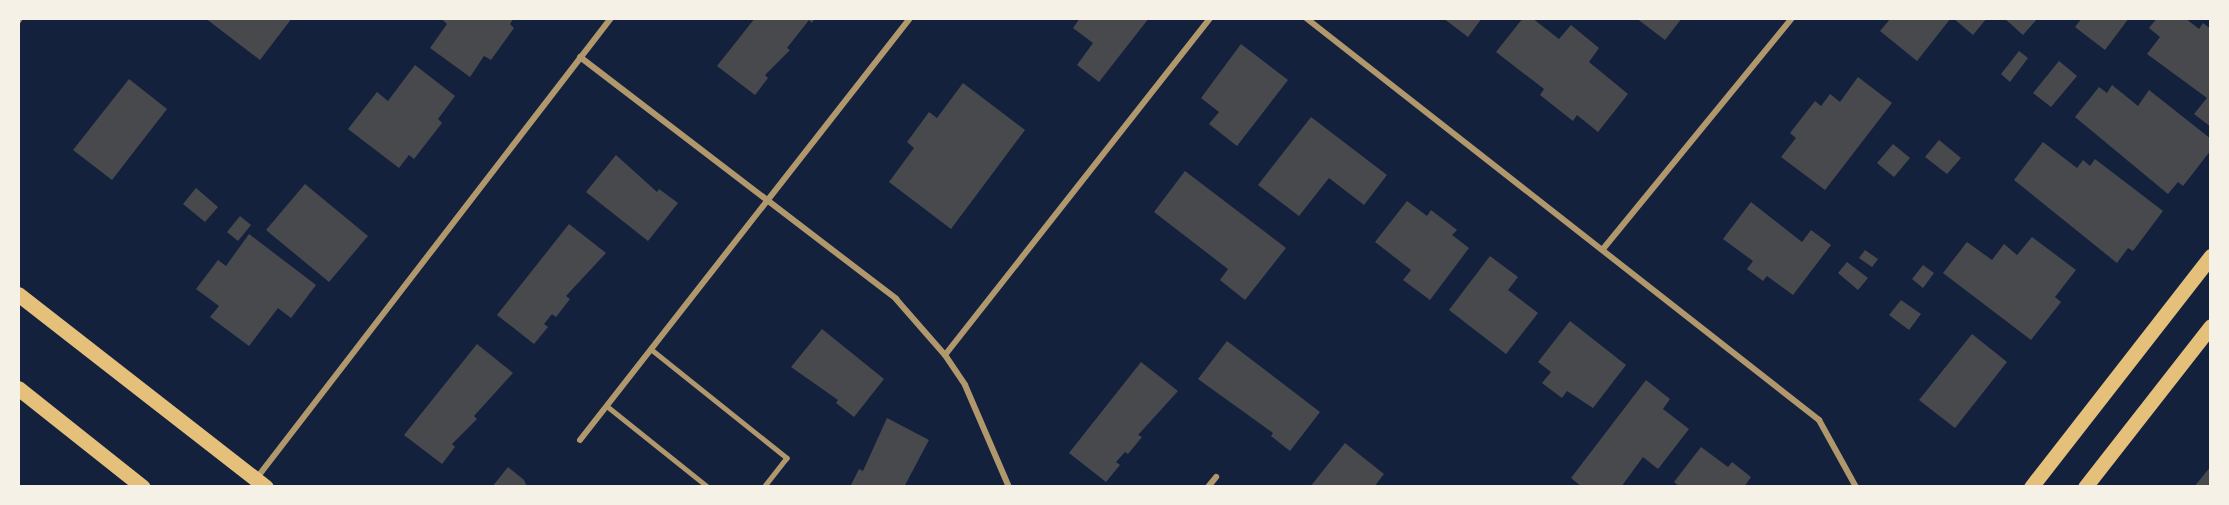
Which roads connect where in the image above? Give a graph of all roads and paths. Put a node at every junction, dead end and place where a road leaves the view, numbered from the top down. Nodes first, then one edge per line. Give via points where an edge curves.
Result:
1 (611, 18) edge
2 (910, 18) edge
3 (1210, 18) edge
4 (1306, 18) edge
5 (1792, 18) edge
6 (580, 57) junction
7 (767, 201) junction
8 (1603, 249) junction
9 (2211, 255) edge
10 (18, 294) edge
11 (2211, 326) edge
12 (651, 349) junction
13 (945, 355) junction
14 (19, 391) edge
15 (607, 406) junction
16 (580, 440) dead end
17 (1216, 477) dead end
18 (261, 483) edge
19 (143, 487) edge
20 (708, 487) edge
21 (764, 487) edge
22 (1009, 487) edge
23 (1208, 487) edge
24 (1856, 487) edge
25 (2031, 487) edge
26 (2085, 487) edge

1 - 6 street
2 - 7 street
3 - 13 street
4 - 8 street
5 - 8 street
6 - 7 street
6 - 18 street
7 - 12 street
7 - 13 street via 896,299
8 - 24 street via 1820,420
9 - 25 main road
10 - 18 main road
11 - 26 main road
12 - 15 street
12 - 21 lane via 787,458
13 - 22 street via 965,385
14 - 19 main road
15 - 16 street
15 - 20 lane
17 - 23 street

